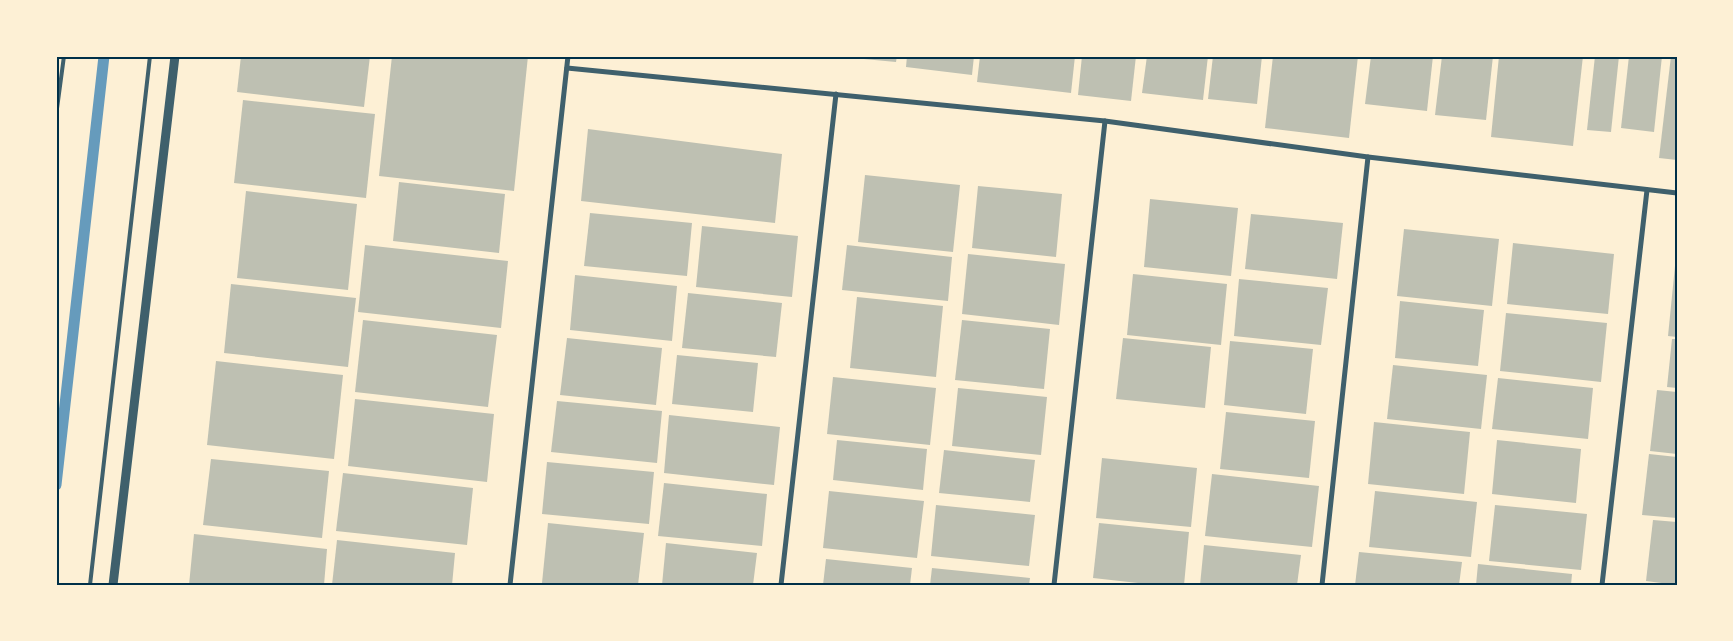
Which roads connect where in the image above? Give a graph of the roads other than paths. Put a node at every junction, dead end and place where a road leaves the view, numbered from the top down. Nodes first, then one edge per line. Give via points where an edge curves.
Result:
1 (64, 56) edge
2 (150, 56) edge
3 (175, 56) edge
4 (568, 56) edge
5 (567, 68) junction
6 (836, 94) junction
7 (56, 116) edge
8 (1105, 121) junction
9 (1368, 157) junction
10 (1647, 190) junction
11 (1677, 192) edge
12 (90, 585) edge
13 (113, 585) edge
14 (510, 585) edge
15 (781, 585) edge
16 (1054, 585) edge
17 (1322, 585) edge
18 (1602, 585) edge

1 - 7 lane
2 - 12 lane
3 - 13 street
4 - 5 street
5 - 6 street
5 - 14 street
6 - 8 street
6 - 15 street
8 - 9 street
8 - 16 street
9 - 10 street
9 - 17 street
10 - 11 street
10 - 18 street

